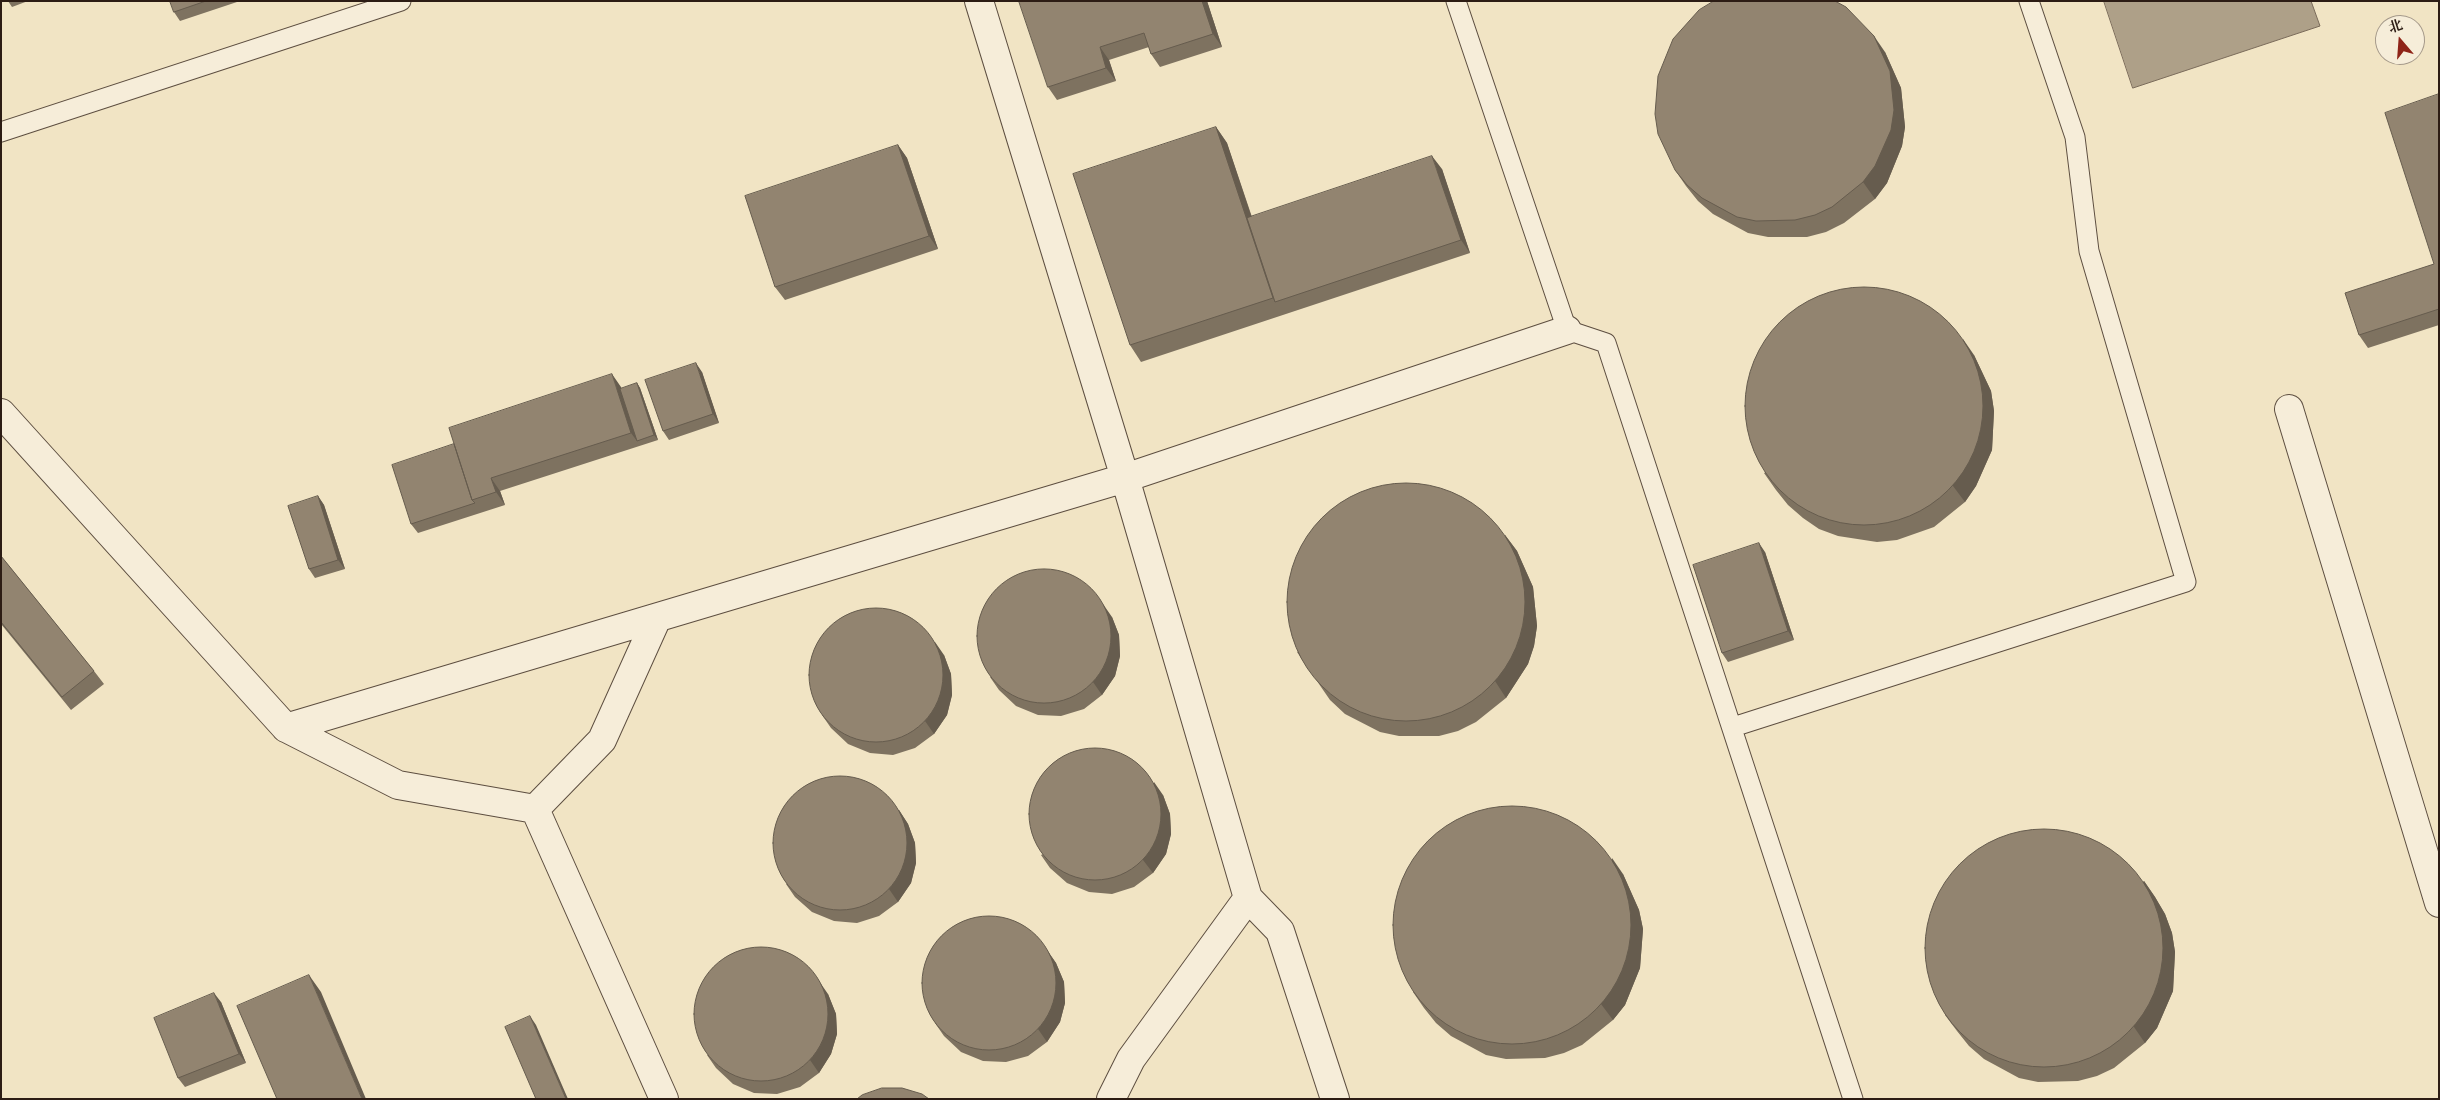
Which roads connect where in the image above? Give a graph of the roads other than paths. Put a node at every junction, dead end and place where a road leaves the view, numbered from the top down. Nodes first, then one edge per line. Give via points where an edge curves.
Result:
1 (401, 1) edge
2 (979, 1) edge
3 (1456, 1) edge
4 (2029, 1) edge
5 (1, 132) edge
6 (1567, 330) junction
7 (2289, 409) dead end
8 (1, 413) edge
9 (1125, 478) junction
10 (656, 618) junction
11 (1733, 727) junction
12 (286, 728) junction
13 (535, 809) junction
14 (1248, 898) junction
15 (2439, 903) edge
16 (664, 1099) edge
17 (1111, 1099) edge
18 (1335, 1099) edge
19 (1854, 1099) edge

1 - 5 lane
2 - 9 street
3 - 6 lane
4 - 11 lane via 2075,137 2089,251 2186,582
6 - 9 street
6 - 11 lane via 1606,343
7 - 15 street
8 - 12 street
9 - 10 street
9 - 14 street
10 - 12 street
10 - 13 street via 602,740
11 - 19 lane
12 - 13 street via 398,785
13 - 16 street
14 - 17 street via 1131,1060
14 - 18 street via 1280,931

